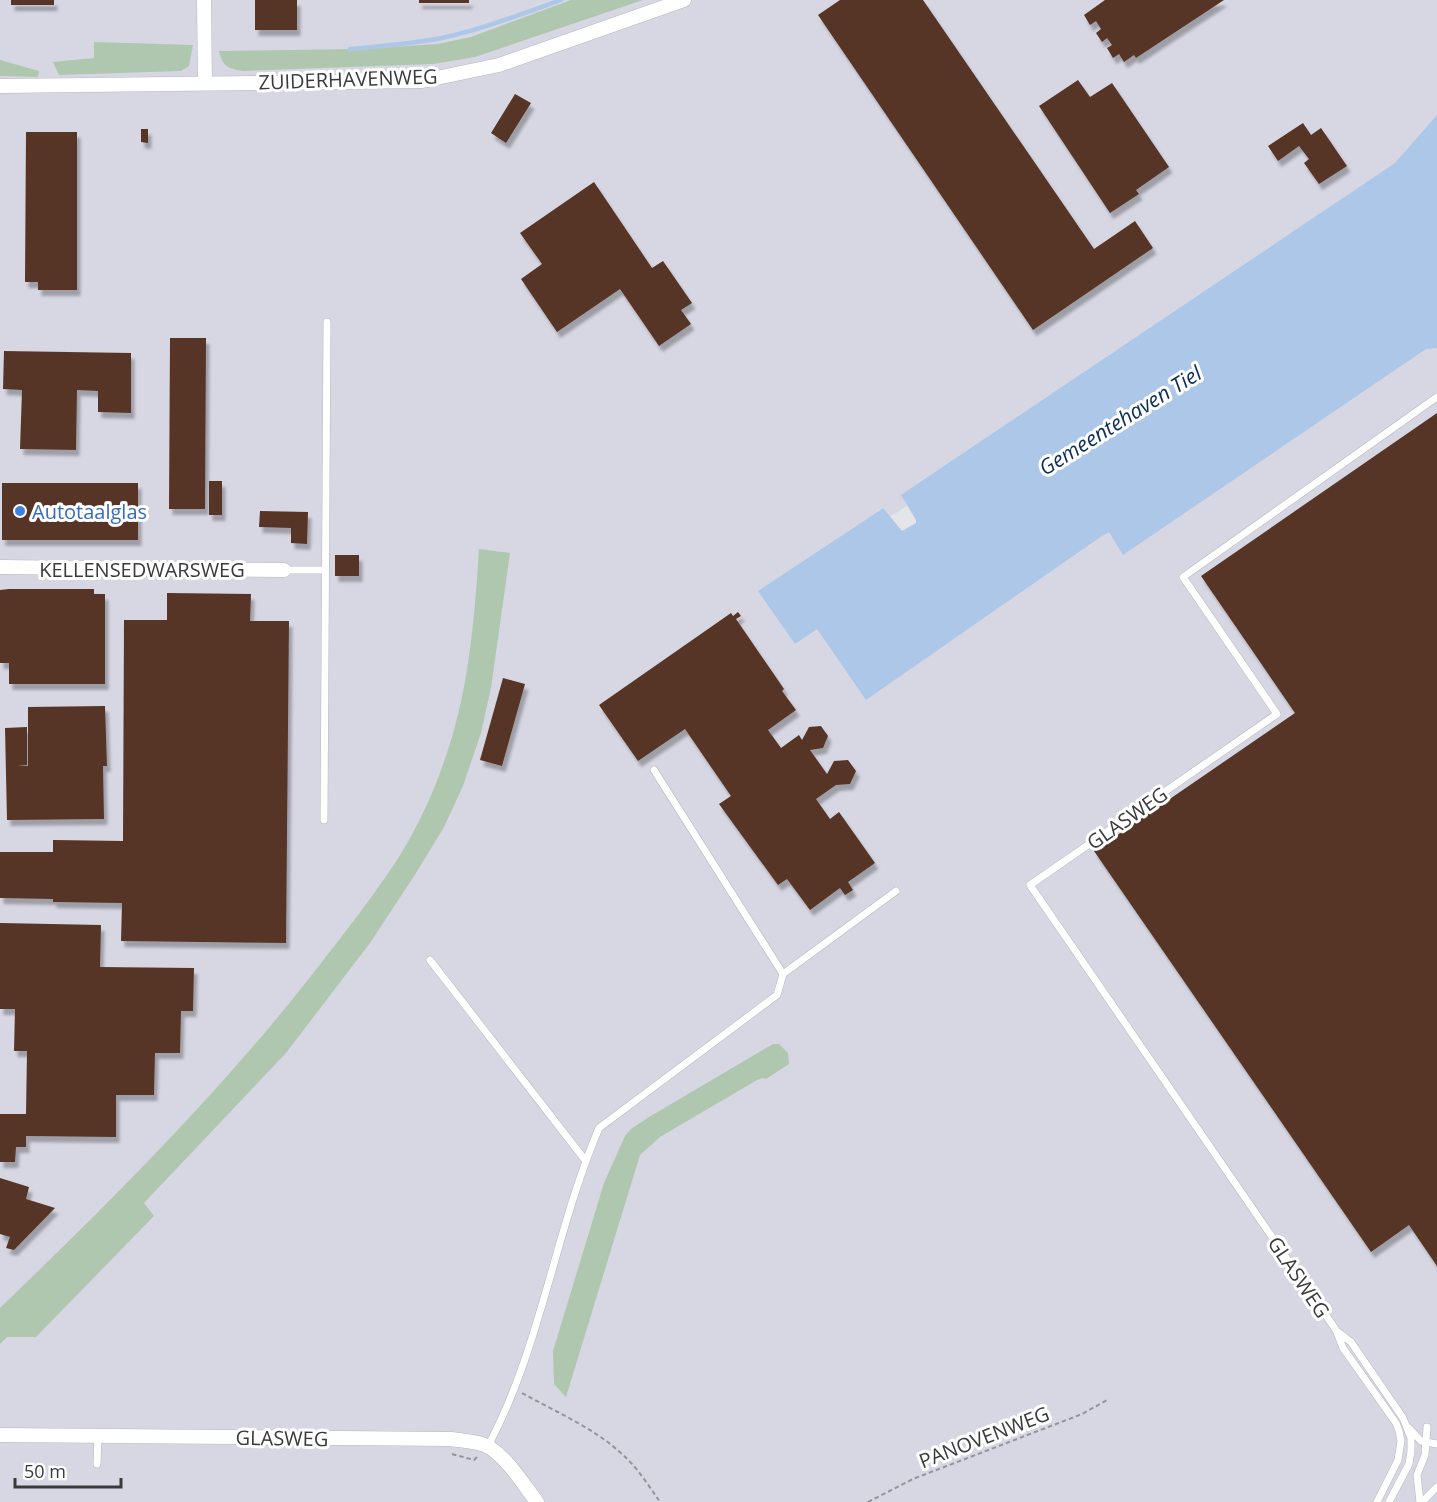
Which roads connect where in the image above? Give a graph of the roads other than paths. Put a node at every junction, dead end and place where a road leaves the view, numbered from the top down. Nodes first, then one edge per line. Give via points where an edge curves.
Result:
1 (204, 0) edge
2 (684, 0) edge
3 (205, 82) junction
4 (0, 86) edge
5 (327, 322) dead end
6 (1437, 397) edge
7 (0, 567) edge
8 (284, 570) joint
9 (325, 570) junction
10 (654, 770) dead end
11 (324, 820) dead end
12 (896, 891) dead end
13 (430, 960) dead end
14 (783, 974) junction
15 (585, 1160) junction
16 (1336, 1330) junction
17 (1408, 1426) junction
18 (1427, 1427) dead end
19 (0, 1435) edge
20 (98, 1436) junction
21 (1427, 1443) junction
22 (1437, 1444) edge
23 (488, 1446) junction
24 (97, 1464) dead end
25 (1437, 1487) edge
26 (537, 1502) edge
27 (1377, 1502) edge
28 (1389, 1502) edge
29 (1421, 1502) edge

1 - 3 street
2 - 3 street, ZUIDERHAVENWEG via 499,65 422,81
3 - 4 street, ZUIDERHAVENWEG
5 - 9 lane
6 - 16 lane, GLASWEG via 1183,577 1276,714 1030,885
7 - 8 street, KELLENSEDWARSWEG
8 - 9 lane
9 - 11 lane
10 - 14 lane
12 - 14 lane
13 - 15 lane
14 - 15 lane via 777,995 598,1128
15 - 23 lane via 514,1389
16 - 17 lane, GLASWEG via 1351,1342
16 - 27 lane, GLASWEG via 1343,1348 1399,1431 1398,1460
17 - 21 lane, GLASWEG
17 - 28 lane, GLASWEG via 1412,1451 1409,1464
18 - 21 lane
19 - 20 street, GLASWEG
20 - 23 street, GLASWEG via 451,1439
20 - 24 lane
21 - 22 lane
21 - 29 lane via 1417,1475
23 - 26 street via 510,1466
25 - 29 lane

